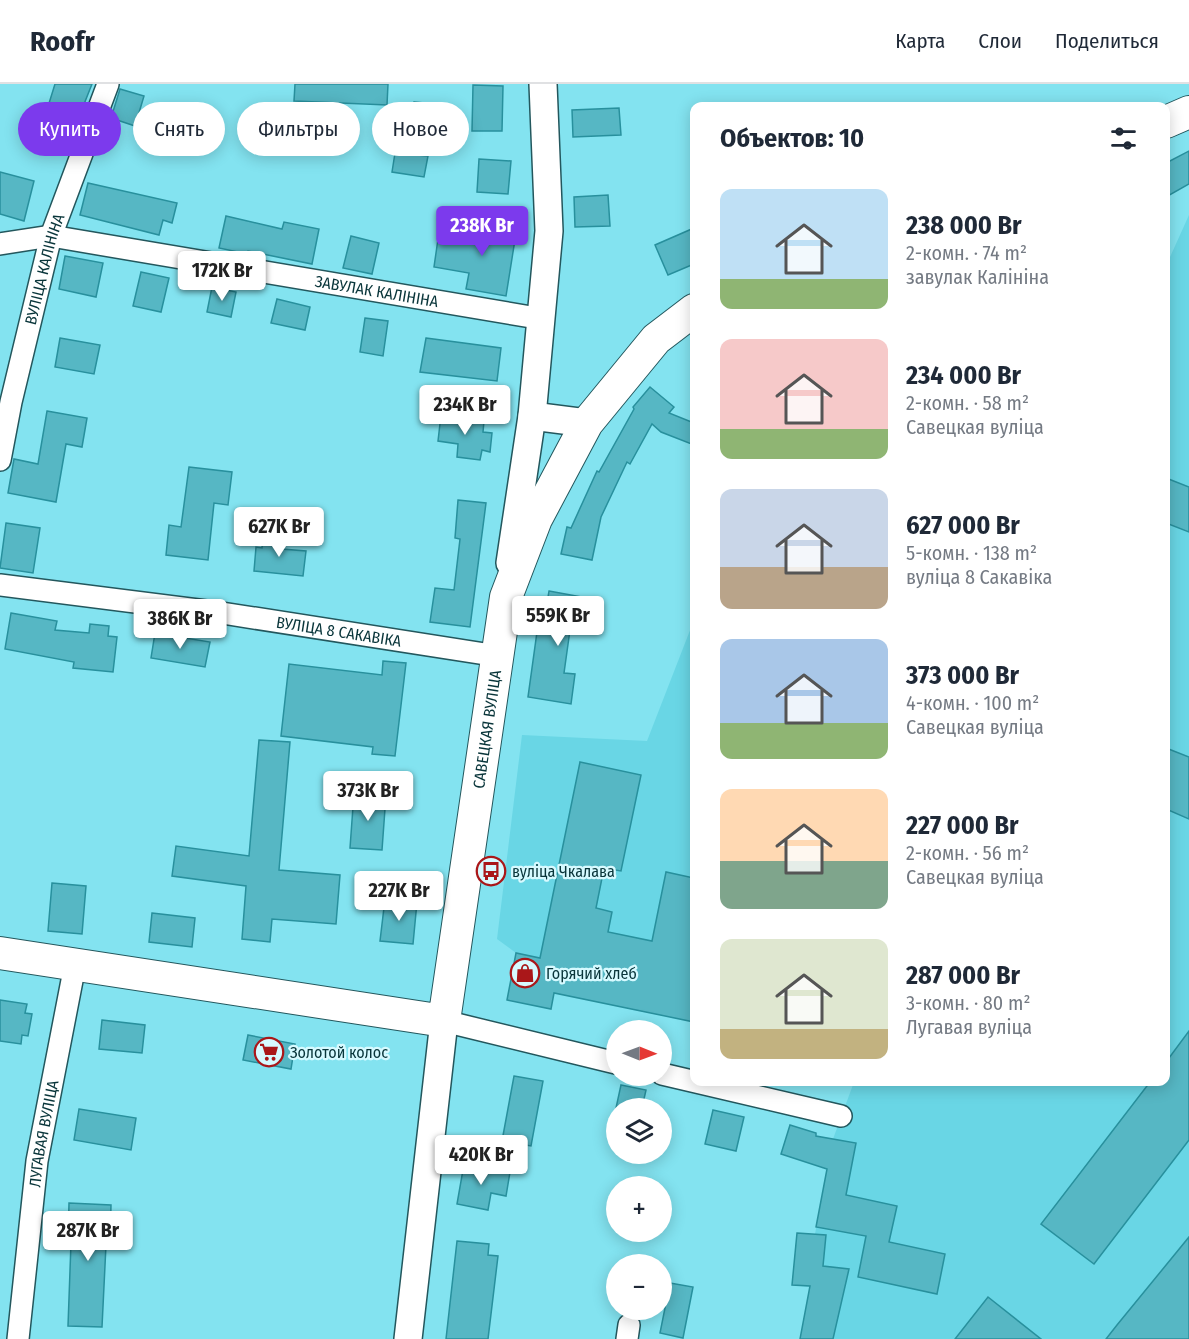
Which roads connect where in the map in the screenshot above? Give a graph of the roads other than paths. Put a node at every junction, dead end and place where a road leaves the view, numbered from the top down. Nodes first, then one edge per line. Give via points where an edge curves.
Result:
1 (108, 84) edge
2 (543, 84) edge
3 (1189, 112) edge
4 (1170, 120) edge
5 (51, 236) junction
6 (0, 244) edge
7 (690, 313) edge
8 (543, 319) junction
9 (532, 416) junction
10 (587, 423) junction
11 (0, 460) edge
12 (0, 585) edge
13 (506, 597) junction
14 (498, 656) junction
15 (0, 953) edge
16 (75, 965) junction
17 (444, 1021) junction
18 (606, 1061) edge
19 (672, 1076) edge
20 (690, 1081) edge
21 (713, 1086) edge
22 (841, 1116) dead end
23 (18, 1339) edge
24 (408, 1339) edge

1 - 5 street, ВУЛІЦА КАЛІНІНА
2 - 8 main road, САВЕЦКАЯ ВУЛІЦА via 549,231
3 - 4 highway
5 - 6 street, ЗАВУЛАК КАЛІНІНА
5 - 8 street, ЗАВУЛАК КАЛІНІНА
5 - 11 street, ВУЛІЦА КАЛІНІНА
7 - 10 highway via 656,339
8 - 9 main road, САВЕЦКАЯ ВУЛІЦА
9 - 10 main road
9 - 13 main road, САВЕЦКАЯ ВУЛІЦА
10 - 13 highway via 536,519
12 - 14 street, ВУЛІЦА 8 САКАВІКА via 222,613
13 - 14 highway, САВЕЦКАЯ ВУЛІЦА
14 - 17 highway, САВЕЦКАЯ ВУЛІЦА
15 - 16 highway
16 - 17 highway
16 - 23 street, ЛУГАВАЯ ВУЛІЦА via 37,1161
17 - 18 street
17 - 24 main road, САВЕЦКАЯ ВУЛІЦА
19 - 20 street
21 - 22 street

